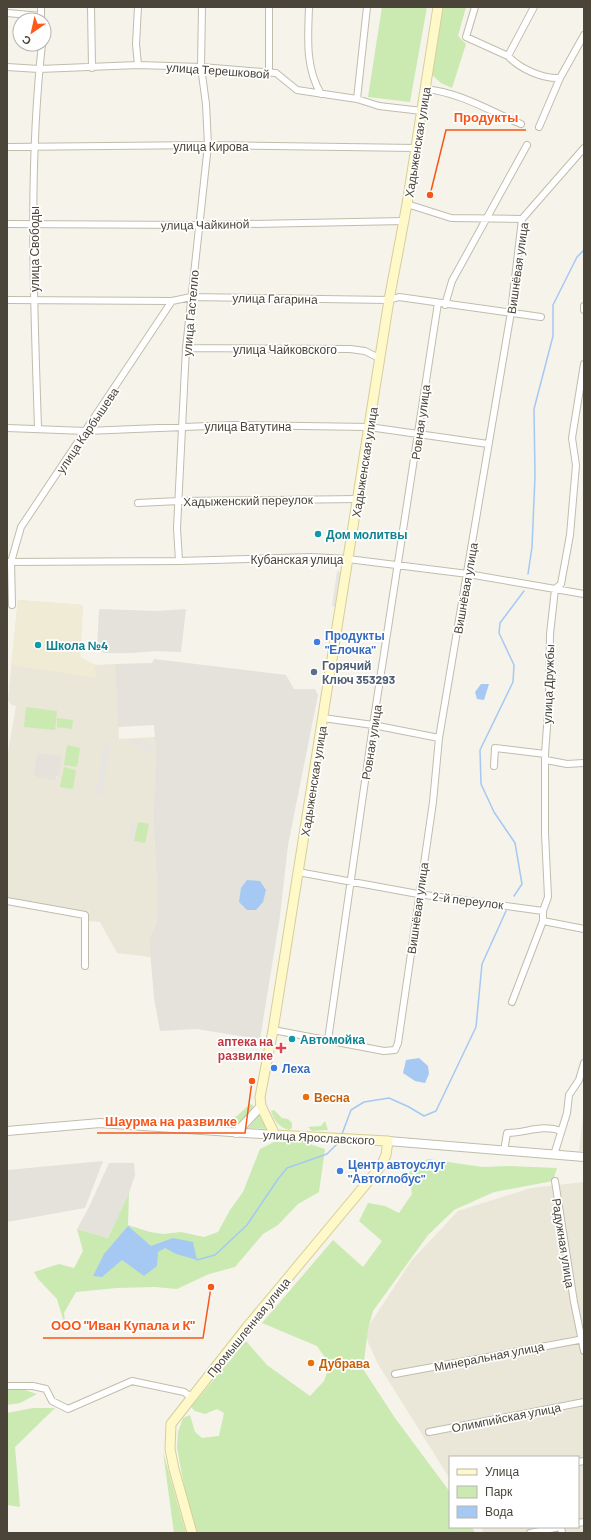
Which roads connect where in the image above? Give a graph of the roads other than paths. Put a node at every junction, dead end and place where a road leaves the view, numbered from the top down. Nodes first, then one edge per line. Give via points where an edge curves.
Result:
1 (91, 7) edge
2 (138, 7) edge
3 (202, 7) edge
4 (269, 7) edge
5 (309, 7) edge
6 (367, 7) edge
7 (438, 7) edge
8 (475, 7) edge
9 (534, 7) edge
10 (584, 35) edge
11 (41, 52) edge
12 (508, 56) junction
13 (138, 66) junction
14 (7, 67) edge
15 (201, 67) junction
16 (92, 68) junction
17 (39, 69) junction
18 (269, 73) junction
19 (560, 78) junction
20 (425, 89) junction
21 (321, 94) junction
22 (357, 99) junction
23 (422, 111) junction
24 (521, 124) dead end
25 (538, 128) dead end
26 (208, 145) junction
27 (527, 145) dead end
28 (7, 147) edge
29 (34, 148) junction
30 (416, 148) junction
31 (584, 148) edge
32 (407, 204) junction
33 (522, 219) junction
34 (486, 220) junction
35 (404, 221) junction
36 (7, 224) edge
37 (35, 224) junction
38 (198, 225) junction
39 (191, 297) junction
40 (7, 300) edge
41 (34, 300) junction
42 (389, 300) junction
43 (172, 301) junction
44 (438, 303) junction
45 (445, 305) junction
46 (584, 306) edge
47 (584, 310) edge
48 (511, 312) junction
49 (541, 317) dead end
50 (186, 348) junction
51 (381, 359) junction
52 (584, 364) edge
53 (182, 427) junction
54 (369, 427) junction
55 (7, 428) edge
56 (38, 428) junction
57 (86, 431) junction
58 (419, 434) junction
59 (488, 444) junction
60 (358, 499) junction
61 (179, 501) junction
62 (138, 503) dead end
63 (348, 559) junction
64 (179, 560) junction
65 (9, 562) edge
66 (399, 564) junction
67 (468, 574) junction
68 (555, 589) junction
69 (584, 594) edge
70 (12, 605) dead end
71 (323, 718) junction
72 (373, 725) junction
73 (439, 738) junction
74 (546, 757) junction
75 (584, 763) edge
76 (494, 766) dead end
77 (298, 872) junction
78 (350, 881) junction
79 (418, 894) junction
80 (7, 901) edge
81 (543, 911) junction
82 (543, 921) junction
83 (584, 929) edge
84 (85, 966) dead end
85 (512, 1002) dead end
86 (273, 1030) junction
87 (328, 1040) junction
88 (584, 1063) edge
89 (261, 1106) junction
90 (561, 1131) junction
91 (7, 1132) edge
92 (236, 1132) junction
93 (275, 1135) junction
94 (388, 1141) junction
95 (504, 1151) junction
96 (554, 1155) junction
97 (584, 1157) edge
98 (555, 1182) dead end
99 (583, 1339) edge
100 (584, 1351) edge
101 (395, 1374) dead end
102 (7, 1386) edge
103 (192, 1397) junction
104 (584, 1402) edge
105 (429, 1432) dead end
106 (555, 1528) edge
107 (192, 1533) edge
108 (530, 1533) edge

1 - 16 street
2 - 13 street
3 - 15 street, улица Гастелло
4 - 18 street
5 - 21 street via 308,55 316,86
6 - 22 street
7 - 20 main road, Хадыженская улица
8 - 12 street via 466,37
9 - 12 street
10 - 19 street
11 - 17 street, улица Свободы
12 - 19 street via 512,61 549,79
13 - 15 street, улица Терешковой
13 - 16 street, улица Терешковой
14 - 17 street, улица Терешковой
15 - 18 street, улица Терешковой
15 - 26 street, улица Гастелло
16 - 17 street, улица Терешковой
17 - 29 street, улица Свободы
18 - 21 street, улица Терешковой via 276,73 297,90
19 - 25 street
20 - 23 main road, Хадыженская улица
20 - 24 street via 439,90 463,98
21 - 22 street, улица Терешковой
22 - 23 street, улица Терешковой via 379,106
23 - 30 main road, Хадыженская улица
26 - 29 street, улица Кирова
26 - 30 street, улица Кирова
26 - 38 street, улица Гастелло
27 - 34 street
28 - 29 street, улица Кирова
29 - 37 street, улица Свободы
30 - 32 main road, Хадыженская улица
31 - 33 street, Вишнёвая улица
32 - 34 street via 451,218
32 - 35 main road, Хадыженская улица
33 - 34 street
33 - 48 street, Вишнёвая улица
34 - 45 street via 452,282
35 - 38 street, улица Чайкиной
35 - 42 main road, Хадыженская улица
36 - 37 street, улица Чайкиной
37 - 38 street, улица Чайкиной
37 - 41 street, улица Свободы
38 - 39 street, улица Гастелло
39 - 42 street, улица Гагарина
39 - 43 street, улица Гагарина
39 - 50 street, улица Гастелло
40 - 41 street, улица Гагарина
41 - 43 street, улица Гагарина
41 - 56 street, улица Свободы
42 - 44 street, улица Гагарина via 398,297
42 - 51 main road, Хадыженская улица
43 - 57 street, улица Карбышева
44 - 45 street, улица Гагарина
44 - 58 street, Ровная улица
45 - 48 street, улица Гагарина
46 - 47 street
48 - 49 street, улица Гагарина
48 - 59 street, Вишнёвая улица
50 - 51 street, улица Чайковского via 350,349 365,351
50 - 53 street, улица Гастелло
51 - 54 main road, Хадыженская улица
52 - 68 street, улица Дружбы via 572,438 576,465 570,535 561,584
53 - 54 street, улица Ватутина
53 - 57 street, улица Ватутина
53 - 61 street, улица Гастелло
54 - 58 street, улица Ватутина
54 - 60 main road, Хадыженская улица
55 - 56 street, улица Ватутина
56 - 57 street, улица Ватутина
57 - 65 street, улица Карбышева via 21,527
58 - 59 street, улица Ватутина
58 - 66 street, Ровная улица
59 - 67 street, Вишнёвая улица
60 - 61 street, Хадыженский переулок
60 - 63 main road, Хадыженская улица
61 - 62 street, Хадыженский переулок
61 - 64 street, улица Гастелло
63 - 64 street, Кубанская улица via 311,557
63 - 66 street, Кубанская улица
63 - 71 main road, Хадыженская улица
64 - 65 street, Кубанская улица
65 - 70 street, улица Карбышева
66 - 67 street, Кубанская улица
66 - 72 street, Ровная улица
67 - 68 street, Кубанская улица
67 - 73 street, Вишнёвая улица
68 - 69 street, Кубанская улица
68 - 74 street, улица Дружбы via 550,634
71 - 72 street
71 - 77 main road, Хадыженская улица
72 - 73 street
72 - 78 street, Ровная улица
73 - 79 street, Вишнёвая улица
74 - 75 street via 567,764
74 - 76 street via 495,748
74 - 81 street, улица Дружбы via 545,833 548,898
77 - 78 street, 2-й переулок
77 - 86 main road, Хадыженская улица
78 - 79 street, 2-й переулок
78 - 87 street, Ровная улица
79 - 81 street, 2-й переулок
79 - 87 street, Вишнёвая улица via 395,1050 384,1051
80 - 84 street via 85,914
81 - 82 street, улица Дружбы
82 - 83 street
82 - 85 street, улица Дружбы
86 - 87 street
86 - 89 main road, Хадыженская улица via 262,1084
88 - 90 street via 579,1080 569,1095
89 - 92 street
89 - 93 main road, Хадыженская улица
90 - 95 street via 535,1128 507,1133
90 - 96 street
91 - 92 street, улица Ярославского via 100,1123
92 - 93 street, улица Ярославского
93 - 94 main road, улица Ярославского
94 - 95 street, улица Ярославского
94 - 103 main road, Промышленная улица via 381,1166
95 - 96 street, улица Ярославского
96 - 97 street, улица Ярославского
98 - 99 street, Радужная улица via 574,1302
99 - 100 street, Радужная улица
99 - 101 street, Минеральная улица
102 - 103 street via 33,1386 46,1390 52,1401 68,1409 132,1381 184,1392
103 - 107 main road, Промышленная улица via 171,1424 170,1438 174,1469
104 - 105 street, Олимпийская улица
106 - 108 street

